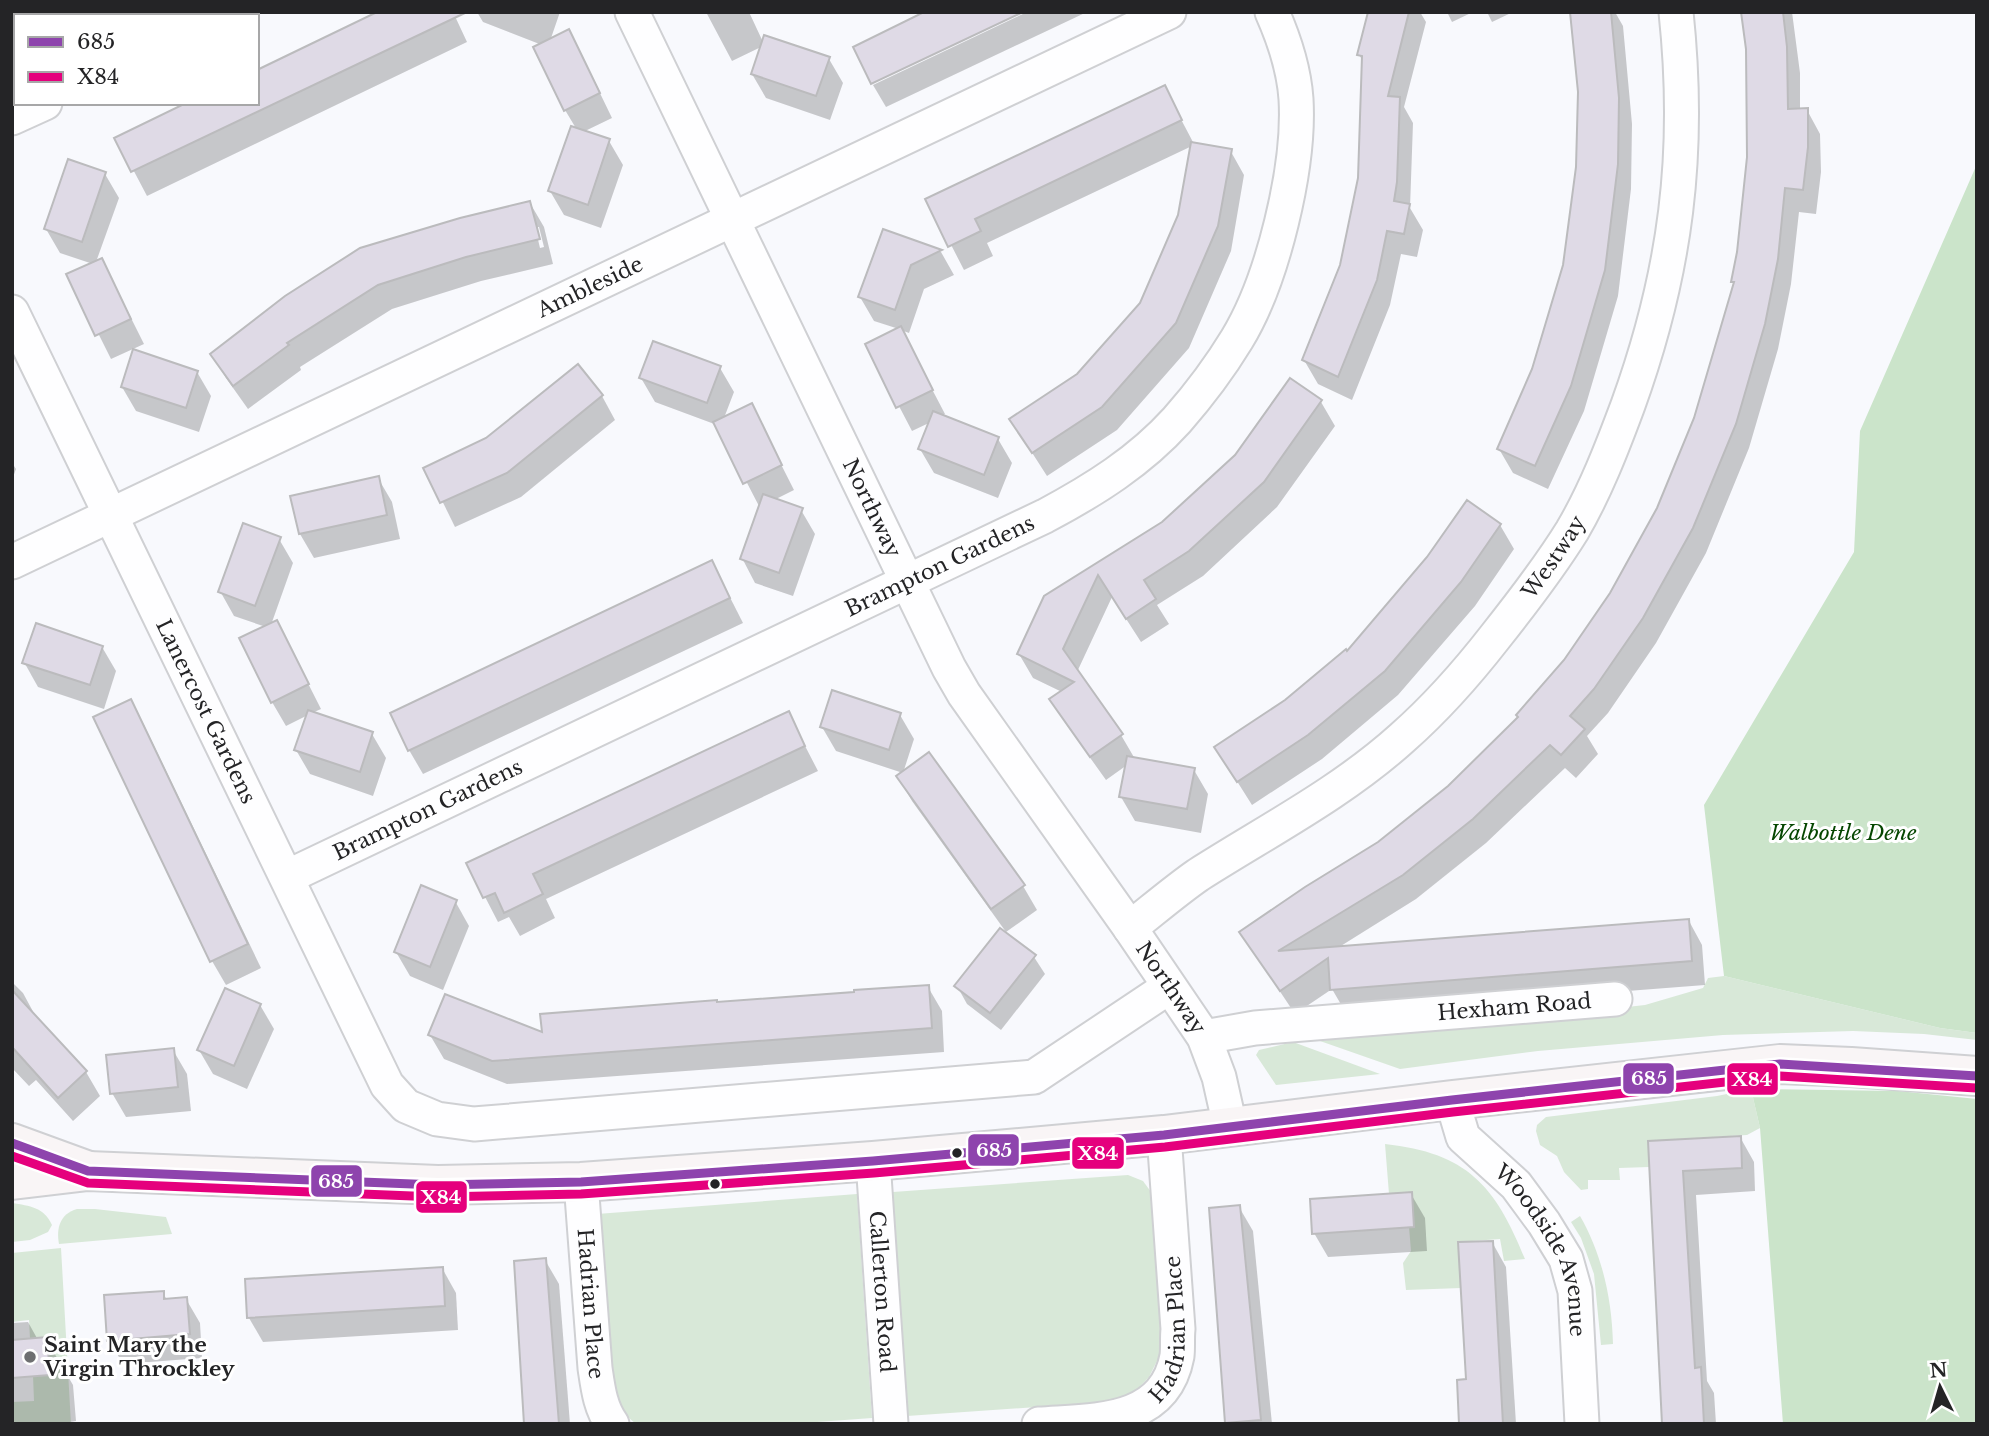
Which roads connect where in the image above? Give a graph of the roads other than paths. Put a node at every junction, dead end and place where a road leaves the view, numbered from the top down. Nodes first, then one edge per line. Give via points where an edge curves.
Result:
1 (632, 12) edge
2 (1169, 12) edge
3 (1272, 12) edge
4 (1676, 12) edge
5 (41, 105) edge
6 (12, 118) edge
7 (732, 220) junction
8 (12, 312) edge
9 (111, 515) junction
10 (12, 562) edge
11 (907, 582) junction
12 (287, 877) junction
13 (1130, 928) junction
14 (1169, 987) junction
15 (1615, 999) dead end
16 (1204, 1037) junction
17 (1977, 1076) edge
18 (1452, 1100) junction
19 (1230, 1126) junction
20 (1164, 1135) junction
21 (12, 1143) edge
22 (873, 1161) junction
23 (88, 1171) junction
24 (12, 1180) edge
25 (581, 1182) junction
26 (612, 1424) edge
27 (891, 1424) edge
28 (1039, 1424) edge
29 (1582, 1424) edge

1 - 7 street, Northway
2 - 7 street, Ambleside
3 - 11 street, Brampton Gardens via 1285,42 1296,99 1293,163 1267,274 1239,337 1176,421 1097,488
4 - 13 street, Westway via 1682,134 1678,208 1665,284 1643,365 1617,435 1573,529 1475,662 1403,738 1349,780 1195,877
5 - 6 street
7 - 9 street, Ambleside
7 - 11 street, Northway
8 - 9 street, Lanercost Gardens
9 - 10 street, Ambleside
9 - 12 street, Lanercost Gardens
11 - 12 street, Brampton Gardens
11 - 13 street, Northway via 964,694
12 - 14 street, Lanercost Gardens via 387,1086 406,1106 437,1119 474,1125 1034,1077
13 - 14 street, Northway
14 - 16 street, Northway
15 - 16 street, Hexham Road via 1255,1028
16 - 19 street, Northway
17 - 18 main road via 1780,1064
18 - 19 main road
18 - 29 street, Woodside Avenue via 1462,1137 1517,1185 1566,1259 1575,1291
19 - 20 main road
20 - 22 main road
20 - 28 street, Hadrian Place via 1178,1329 1170,1379 1139,1410 1114,1418
21 - 23 main road
22 - 25 main road
22 - 27 street, Callerton Road
23 - 24 main road
23 - 25 main road via 438,1185
25 - 26 street, Hadrian Place via 595,1368 599,1394

